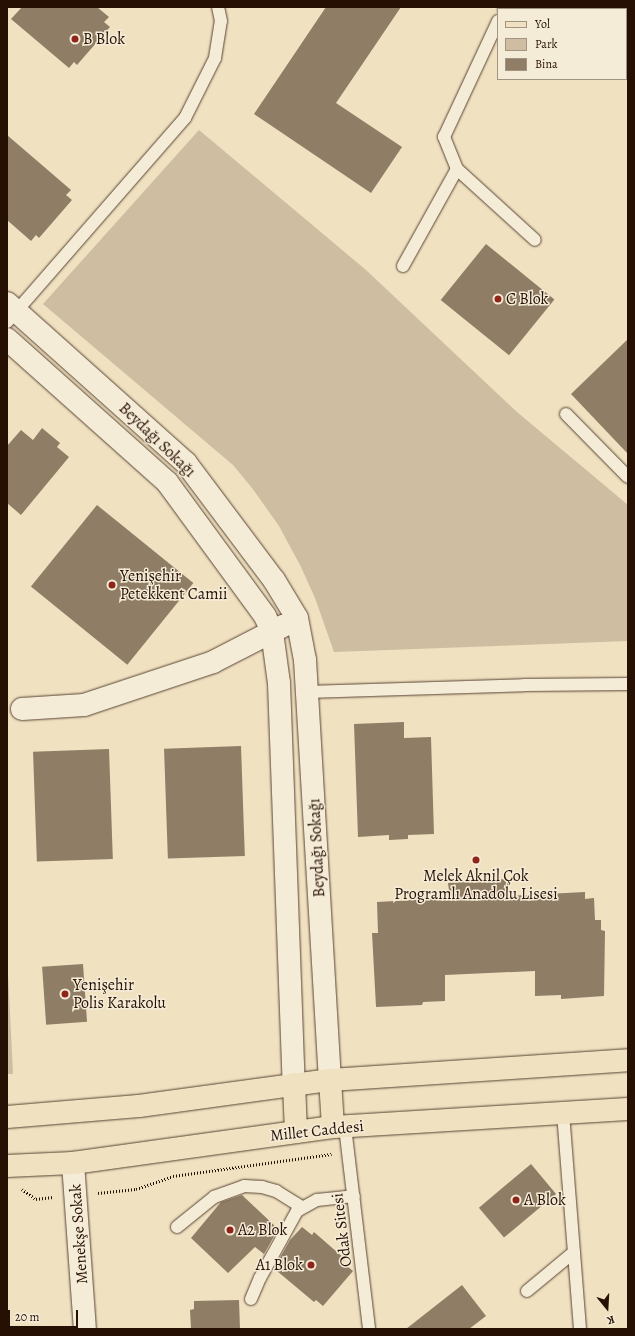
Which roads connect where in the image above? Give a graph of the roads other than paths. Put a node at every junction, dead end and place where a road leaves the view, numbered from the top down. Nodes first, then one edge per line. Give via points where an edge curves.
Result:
1 (218, 7) edge
2 (497, 23) edge
3 (457, 170) junction
4 (535, 240) dead end
5 (403, 266) dead end
6 (10, 312) edge
7 (7, 339) edge
8 (566, 414) dead end
9 (628, 477) edge
10 (297, 618) junction
11 (272, 632) junction
12 (628, 684) edge
13 (307, 692) junction
14 (22, 709) dead end
15 (628, 1060) edge
16 (330, 1080) junction
17 (294, 1084) junction
18 (628, 1109) edge
19 (563, 1113) junction
20 (7, 1117) edge
21 (339, 1127) junction
22 (296, 1132) junction
23 (73, 1163) junction
24 (7, 1166) edge
25 (354, 1196) junction
26 (302, 1206) junction
27 (178, 1227) dead end
28 (574, 1252) junction
29 (527, 1291) dead end
30 (251, 1299) dead end
31 (85, 1329) edge
32 (369, 1329) edge
33 (580, 1329) edge

1 - 6 lane via 221,21 215,58 185,118
2 - 3 lane via 444,137
3 - 4 lane
3 - 5 lane
6 - 10 street, Beydağı Sokağı via 186,463 274,580
7 - 11 street, Beydağı Sokağı via 167,482 265,616
8 - 9 lane
10 - 11 street
10 - 13 street, Beydağı Sokağı via 303,639
11 - 14 street via 213,662 84,705
11 - 17 street, Beydağı Sokağı via 279,683
12 - 13 lane via 524,684
13 - 16 street, Beydağı Sokağı
15 - 16 main road
16 - 17 main road
16 - 21 main road
17 - 20 main road via 139,1106
17 - 22 main road
18 - 19 main road, Millet Caddesi
19 - 21 main road, Millet Caddesi
19 - 28 lane
21 - 22 main road, Millet Caddesi
21 - 25 lane, Odak Sitesi via 349,1152
22 - 23 main road, Millet Caddesi
23 - 24 main road, Millet Caddesi
23 - 31 street, Menekşe Sokak
25 - 26 lane via 317,1200
25 - 32 lane, Odak Sitesi
26 - 27 lane via 276,1191 244,1186 214,1197
26 - 30 lane via 292,1217
28 - 29 lane
28 - 33 lane

